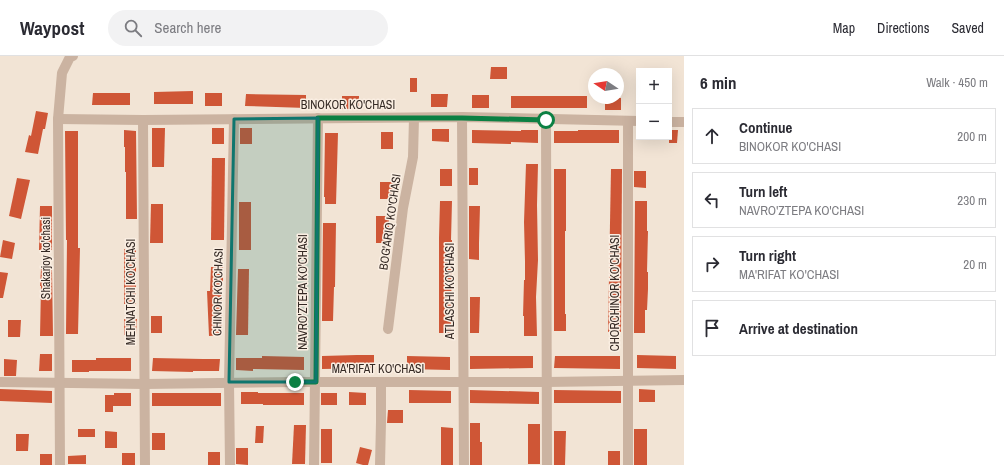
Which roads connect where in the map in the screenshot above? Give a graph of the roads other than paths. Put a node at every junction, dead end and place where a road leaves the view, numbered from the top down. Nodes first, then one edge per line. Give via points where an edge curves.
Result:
1 (73, 56) edge
2 (318, 118) junction
3 (414, 118) junction
4 (462, 118) junction
5 (58, 119) junction
6 (234, 119) junction
7 (143, 120) junction
8 (546, 120) junction
9 (628, 121) junction
10 (636, 121) edge
11 (672, 122) edge
12 (684, 122) edge
13 (388, 329) dead end
14 (684, 380) edge
15 (628, 381) junction
16 (0, 382) edge
17 (229, 382) junction
18 (316, 382) junction
19 (381, 382) junction
20 (463, 382) junction
21 (547, 382) junction
22 (60, 383) junction
23 (145, 384) junction
24 (60, 465) edge
25 (145, 465) edge
26 (230, 465) edge
27 (314, 465) edge
28 (380, 465) edge
29 (464, 465) edge
30 (547, 465) edge
31 (628, 465) edge

1 - 5 street, Shakarjoy ko'chasi via 62,72
2 - 3 street, BINOKOR KO'CHASI
2 - 6 street, BINOKOR KO'CHASI
2 - 18 street, NAVRO'ZTEPA KO'CHASI
3 - 4 street, BINOKOR KO'CHASI
3 - 13 street, BOG'ARIQ KO'CHASI via 412,157
4 - 8 street, BINOKOR KO'CHASI
4 - 20 street, ATLASCHI KO'CHASI
5 - 7 street, BINOKOR KO'CHASI
5 - 22 street, Shakarjoy ko'chasi
6 - 7 street, BINOKOR KO'CHASI
6 - 17 street, CHINOR KO'CHASI
7 - 23 street, MEHNATCHI KO'CHASI
8 - 9 street, BINOKOR KO'CHASI
8 - 21 street
9 - 10 street, BINOKOR KO'CHASI
9 - 15 street, CHORCHINOR KO'CHASI
11 - 12 street
14 - 15 street, MA'RIFAT KO'CHASI
15 - 21 street, MA'RIFAT KO'CHASI
15 - 31 street, CHORCHINOR KO'CHASI
16 - 22 street, MA'RIFAT KO'CHASI
17 - 18 street, MA'RIFAT KO'CHASI
17 - 23 street, MA'RIFAT KO'CHASI
17 - 26 street, CHINOR KO'CHASI
18 - 19 street, MA'RIFAT KO'CHASI
18 - 27 street, NAVRO'ZTEPA KO'CHASI
19 - 20 street, MA'RIFAT KO'CHASI
19 - 28 street
20 - 21 street, MA'RIFAT KO'CHASI
20 - 29 street, ATLASCHI KO'CHASI
21 - 30 street
22 - 23 street, MA'RIFAT KO'CHASI
22 - 24 street, Shakarjoy ko'chasi
23 - 25 street, MEHNATCHI KO'CHASI

